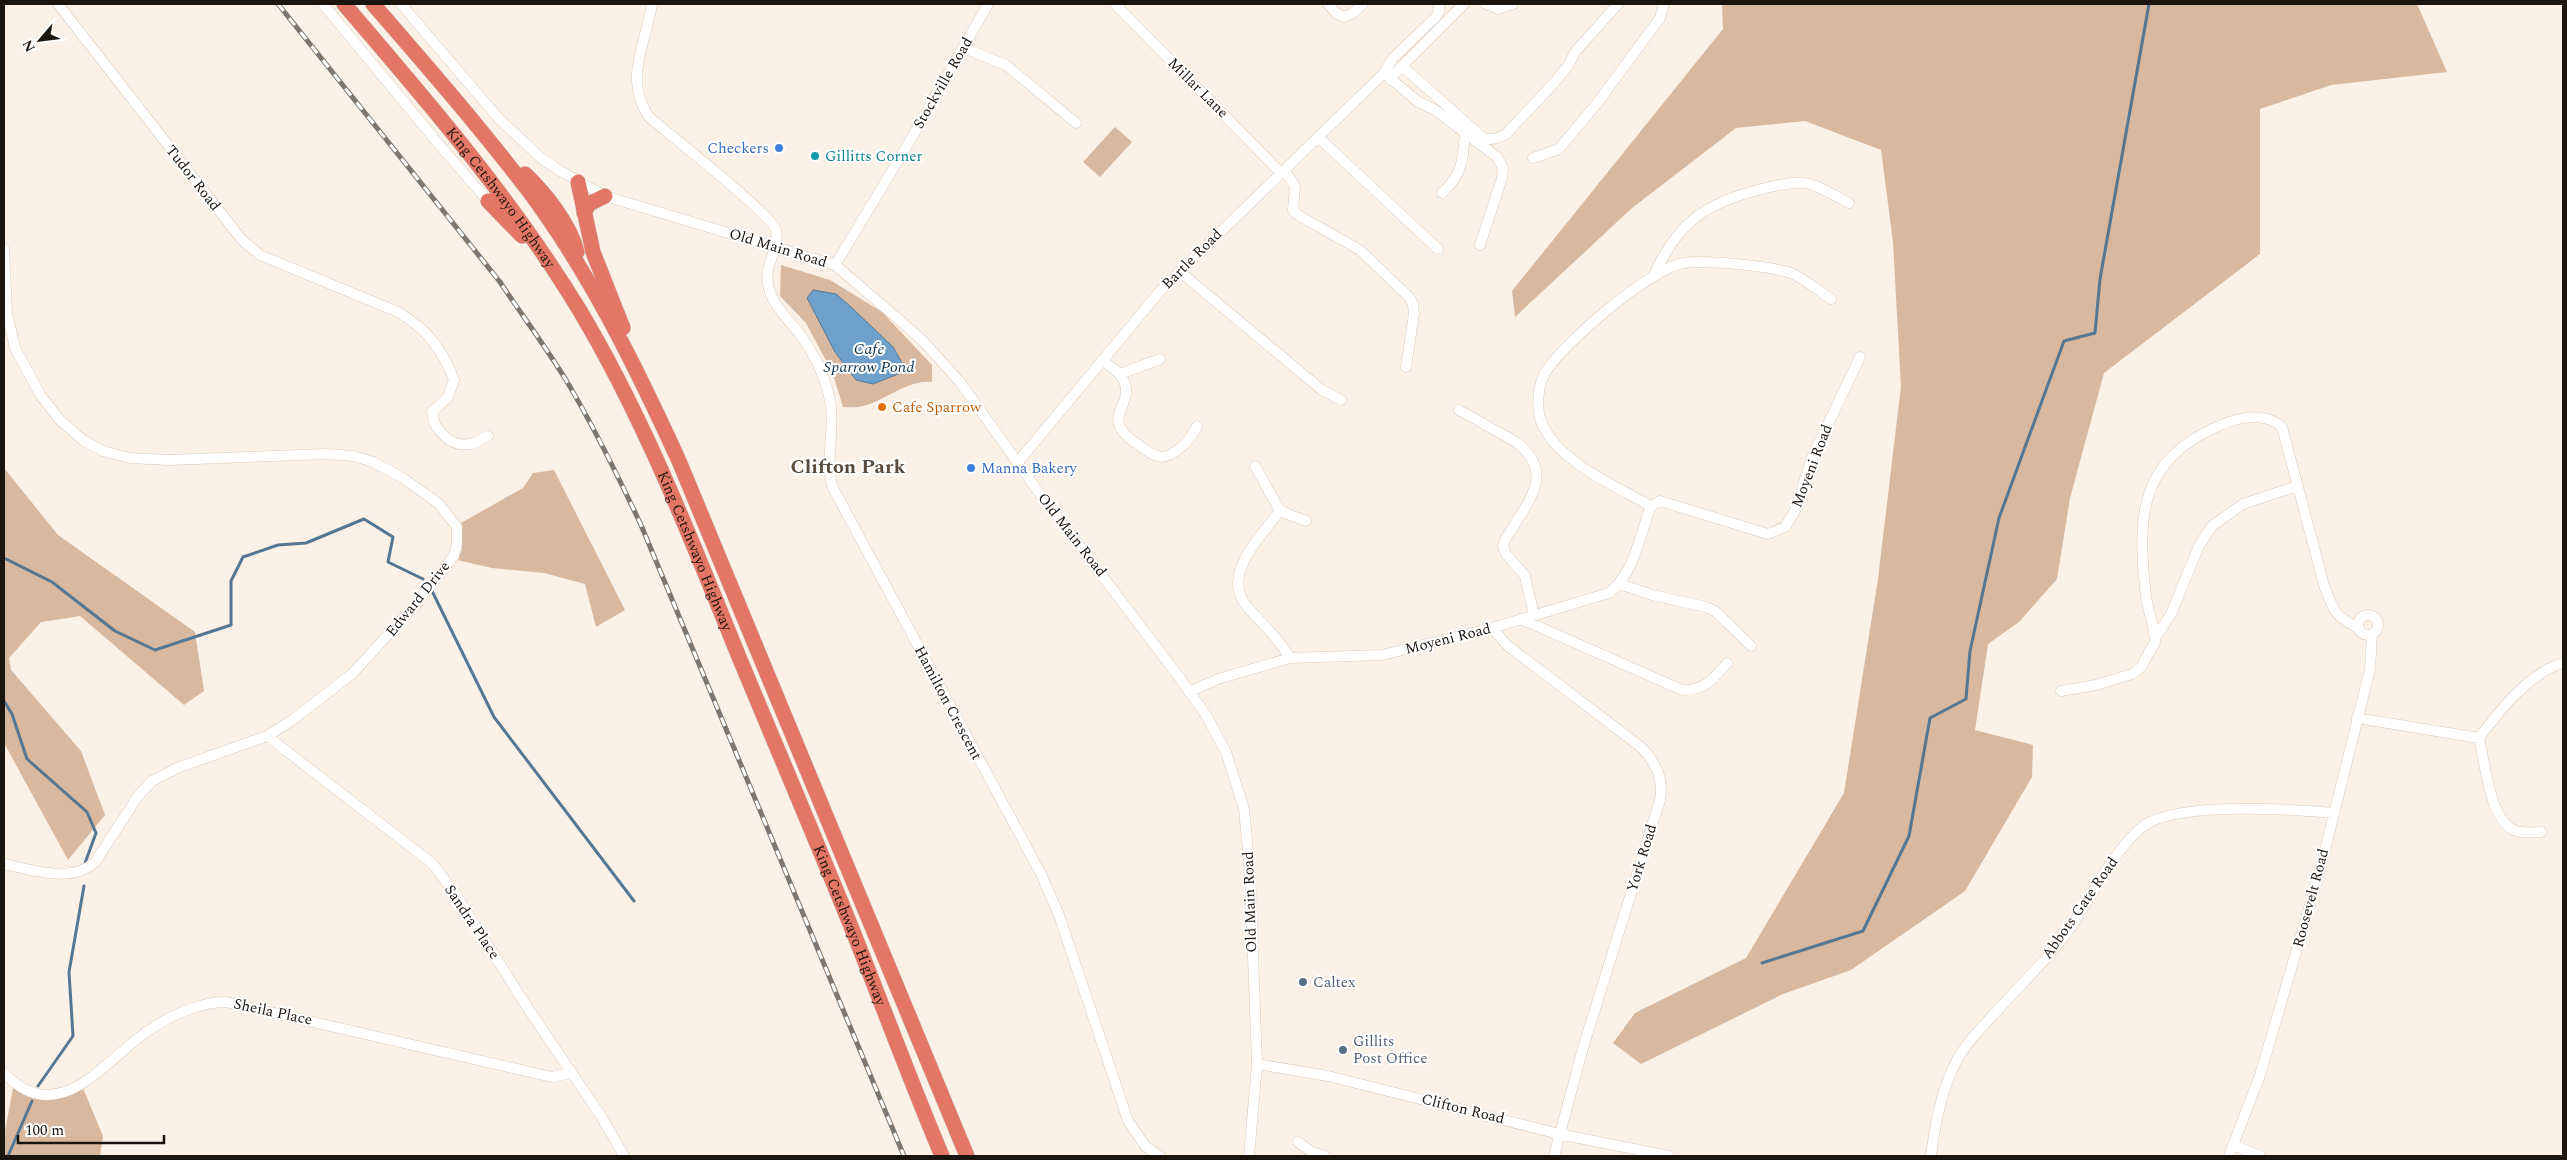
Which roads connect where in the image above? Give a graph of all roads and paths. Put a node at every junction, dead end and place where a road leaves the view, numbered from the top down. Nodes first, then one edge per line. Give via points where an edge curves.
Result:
1 (58, 4) edge
2 (323, 4) edge
3 (344, 4) edge
4 (373, 4) edge
5 (401, 4) edge
6 (652, 4) edge
7 (988, 4) edge
8 (1114, 4) edge
9 (1328, 4) edge
10 (1363, 4) edge
11 (1439, 4) edge
12 (1464, 4) edge
13 (1486, 4) edge
14 (1514, 4) edge
15 (1618, 4) edge
16 (1664, 4) edge
17 (964, 48) junction
18 (1402, 66) junction
19 (1387, 76) junction
20 (1076, 123) dead end
21 (1465, 132) junction
22 (1319, 138) junction
23 (1533, 158) dead end
24 (1283, 171) junction
25 (578, 182) junction
26 (1442, 193) dead end
27 (605, 196) junction
28 (488, 201) joint
29 (1849, 203) dead end
30 (584, 213) junction
31 (774, 245) junction
32 (1480, 245) dead end
33 (1438, 248) dead end
34 (4, 249) edge
35 (834, 265) junction
36 (554, 269) junction
37 (1179, 271) junction
38 (1653, 277) junction
39 (1831, 299) dead end
40 (1860, 357) dead end
41 (1160, 359) dead end
42 (1102, 360) junction
43 (1406, 367) dead end
44 (1120, 374) junction
45 (641, 379) junction
46 (1341, 400) dead end
47 (1459, 410) dead end
48 (1197, 426) dead end
49 (488, 436) dead end
50 (1018, 462) junction
51 (1255, 466) dead end
52 (2297, 486) junction
53 (1651, 506) junction
54 (1280, 511) junction
55 (1306, 521) dead end
56 (1620, 584) junction
57 (1534, 616) junction
58 (1521, 619) junction
59 (1492, 628) junction
60 (2359, 628) junction
61 (2372, 634) junction
62 (2155, 638) junction
63 (1750, 646) dead end
64 (1290, 658) junction
65 (1727, 662) dead end
66 (2563, 664) edge
67 (2061, 691) dead end
68 (1189, 692) junction
69 (2357, 718) junction
70 (267, 736) junction
71 (2479, 738) junction
72 (2333, 813) junction
73 (2541, 832) dead end
74 (4, 864) edge
75 (1257, 1064) junction
76 (4, 1073) edge
77 (570, 1073) junction
78 (1560, 1134) junction
79 (1298, 1142) dead end
80 (2233, 1145) junction
81 (624, 1156) edge
82 (942, 1156) edge
83 (967, 1156) edge
84 (1160, 1156) edge
85 (1249, 1156) edge
86 (1325, 1156) edge
87 (1554, 1156) edge
88 (1669, 1156) edge
89 (1931, 1156) edge
90 (2229, 1156) edge
91 (2260, 1156) edge

1 - 49 street, Tudor Road via 242,240 260,255 415,322 431,337 454,380 452,390 432,412 432,423 457,444 470,444
2 - 28 street
3 - 36 highway, King Cetshwayo Highway via 486,175
4 - 45 highway, King Cetshwayo Highway via 529,192 582,273
5 - 25 street, Old Main Road via 500,120 541,158
6 - 31 street via 637,74 640,103 649,117 771,221 776,233
7 - 17 street, Stockville Road
8 - 24 street, Millar Lane
9 - 10 street via 1344,17
11 - 19 street via 1436,17 1393,58
12 - 18 street
13 - 14 street via 1498,9
15 - 18 street via 1554,83 1506,134 1497,138 1489,140 1482,137
16 - 23 street via 1660,18 1598,102 1557,150
17 - 20 street via 1006,65
17 - 35 street, Stockville Road
18 - 19 street
19 - 21 street via 1417,102 1435,110
19 - 22 street, Bartle Road
21 - 26 street via 1458,174
21 - 32 street via 1497,157 1503,172
22 - 24 street, Bartle Road
22 - 33 street
24 - 37 street, Bartle Road
24 - 43 street, Millar Lane via 1296,186 1292,210 1360,250 1412,301 1414,314
25 - 27 street, Old Main Road
25 - 30 highway
27 - 30 highway via 589,204
27 - 31 street, Old Main Road
28 - 36 highway
29 - 38 street via 1804,183 1769,187 1718,202 1696,216 1671,241
30 - 45 highway via 593,252
31 - 35 street, Old Main Road
31 - 84 street, Hamilton Crescent via 766,284 778,308 818,363 830,401 833,488 1041,874 1059,915 1128,1121 1146,1147
34 - 70 street, Edward Drive via 7,313 15,348 41,396 60,420 84,441 104,452 130,458 354,456 403,478 438,503 454,520 458,535 454,556 409,612 353,673
35 - 50 street, Old Main Road via 939,358
36 - 82 highway, King Cetshwayo Highway via 616,375 669,487
37 - 42 street, Bartle Road
37 - 46 street via 1322,390
38 - 39 street via 1679,264 1692,262 1774,270 1793,274
38 - 53 street via 1618,299 1550,366 1541,382 1538,404 1543,426 1561,450
40 - 53 street, Moyeni Road via 1811,460 1795,511 1785,527 1768,534 1662,500
41 - 44 street
42 - 44 street
42 - 50 street, Bartle Road
44 - 48 street via 1127,394 1119,424 1128,437 1146,450 1157,456 1167,456 1189,440
45 - 83 highway, King Cetshwayo Highway via 682,470
47 - 57 street via 1516,442 1534,463 1538,480 1535,492 1503,546 1525,576
50 - 68 street, Old Main Road
51 - 54 street
52 - 60 street via 2333,609 2342,619
52 - 62 street via 2243,504 2212,526 2199,546 2171,614
52 - 62 street via 2282,427 2263,418 2245,418 2224,424 2200,434 2170,456 2154,482 2144,513 2146,597
53 - 56 street via 1632,562
54 - 55 street
54 - 64 street via 1249,552 1239,571 1238,586 1244,603 1275,635
56 - 57 street, Moyeni Road via 1609,593
56 - 63 street via 1715,611
57 - 58 street, Moyeni Road
58 - 59 street, Moyeni Road
58 - 65 street via 1682,690 1704,688
59 - 64 street, Moyeni Road via 1382,655
59 - 78 street, York Road via 1508,646 1642,746 1653,761 1661,786 1660,800 1583,1048
60 - 61 street
60 - 61 street via 2362,617 2372,616 2378,625
61 - 69 street, Roosevelt Road via 2370,669
62 - 67 street via 2150,654 2132,674
64 - 68 street, Moyeni Road via 1218,679
66 - 71 street via 2546,669 2498,714
68 - 75 street, Old Main Road via 1226,752 1244,809 1250,873
69 - 71 street
69 - 72 street, Roosevelt Road
70 - 74 street, Edward Drive via 177,768 152,781 89,867 65,874
70 - 77 street, Sandra Place via 433,864
71 - 73 street via 2493,800 2500,816 2516,831
72 - 80 street, Roosevelt Road via 2319,874 2271,1040
72 - 89 street, Abbots Gate Road via 2291,809 2190,812 2155,820 2138,831 2122,848 2059,942 1983,1026 1956,1062 1937,1115
75 - 78 street, Clifton Road via 1328,1076
75 - 85 street, Old Main Road
76 - 77 street, Sheila Place via 26,1091 65,1092 88,1081 160,1024 192,1008 226,1002 552,1076
77 - 81 street, Sandra Place via 601,1116
78 - 87 street, York Road
78 - 88 street, Clifton Road
79 - 86 street
80 - 90 street, Roosevelt Road
80 - 91 street

